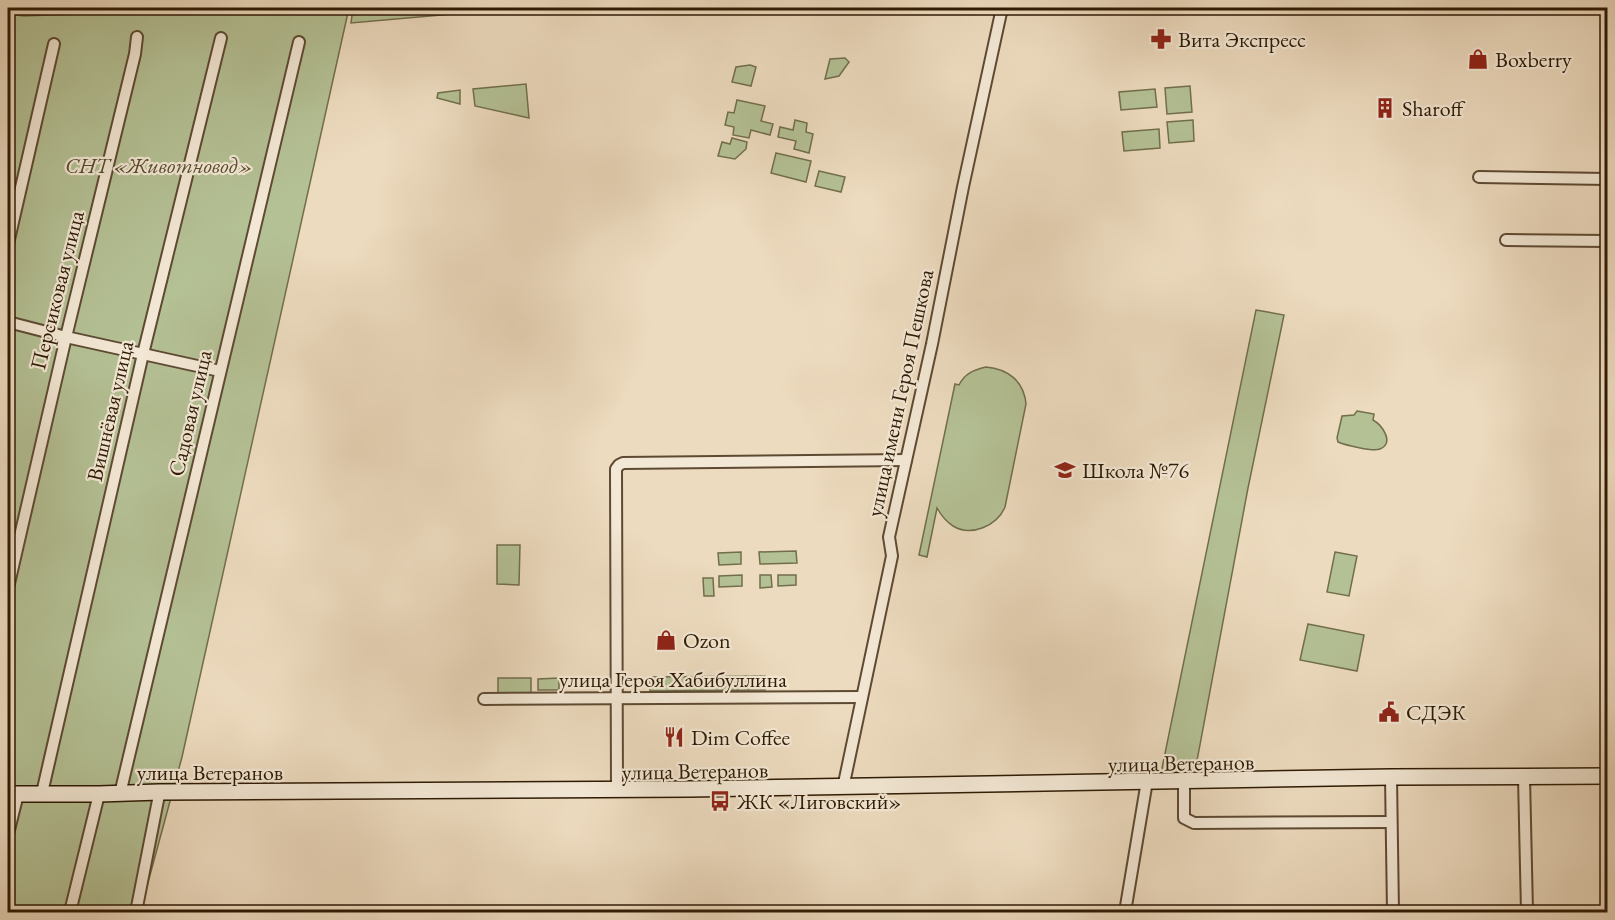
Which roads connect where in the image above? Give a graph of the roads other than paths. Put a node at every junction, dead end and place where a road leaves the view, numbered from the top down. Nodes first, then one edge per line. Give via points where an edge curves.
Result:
1 (1002, 8) edge
2 (137, 38) dead end
3 (221, 38) dead end
4 (299, 42) dead end
5 (54, 44) dead end
6 (1479, 177) dead end
7 (1608, 179) edge
8 (1506, 240) dead end
9 (1608, 241) edge
10 (8, 244) edge
11 (8, 322) edge
12 (66, 337) junction
13 (143, 354) junction
14 (220, 371) junction
15 (906, 460) junction
16 (8, 588) edge
17 (862, 697) junction
18 (484, 699) dead end
19 (616, 699) junction
20 (1608, 778) edge
21 (1391, 779) junction
22 (1524, 779) junction
23 (1147, 784) junction
24 (1184, 784) junction
25 (843, 788) junction
26 (617, 790) junction
27 (13, 794) edge
28 (42, 794) junction
29 (99, 794) junction
30 (120, 794) junction
31 (159, 795) junction
32 (1391, 822) junction
33 (8, 834) edge
34 (70, 912) edge
35 (136, 912) edge
36 (1125, 912) edge
37 (1393, 912) edge
38 (1527, 912) edge

1 - 15 street, улица имени Героя Пешкова
2 - 12 street, Персиковая улица
3 - 13 street, Вишнёвая улица
4 - 14 street, Садовая улица
5 - 10 street
6 - 7 street
8 - 9 street
11 - 12 street
12 - 13 street
12 - 16 street, Персиковая улица
13 - 14 street
13 - 28 street, Вишнёвая улица
14 - 30 street, Садовая улица
15 - 17 street, улица имени Героя Пешкова via 889,537 892,555
15 - 19 street via 619,465
17 - 19 street, улица Героя Хабибуллина
17 - 25 street, улица имени Героя Пешкова
18 - 19 street, улица Героя Хабибуллина
19 - 26 street
20 - 22 street, улица Ветеранов
21 - 22 street, улица Ветеранов
21 - 24 street, улица Ветеранов
21 - 32 street
22 - 38 street
23 - 24 street, улица Ветеранов
23 - 25 street, улица Ветеранов
23 - 31 street, улица Ветеранов via 607,795
23 - 36 street
24 - 32 street via 1184,818 1194,823
25 - 26 street, улица Ветеранов
26 - 30 street, улица Ветеранов
27 - 28 street
27 - 33 street
28 - 29 street
29 - 30 street
29 - 34 street
30 - 31 street, улица Ветеранов
31 - 35 street
32 - 37 street

